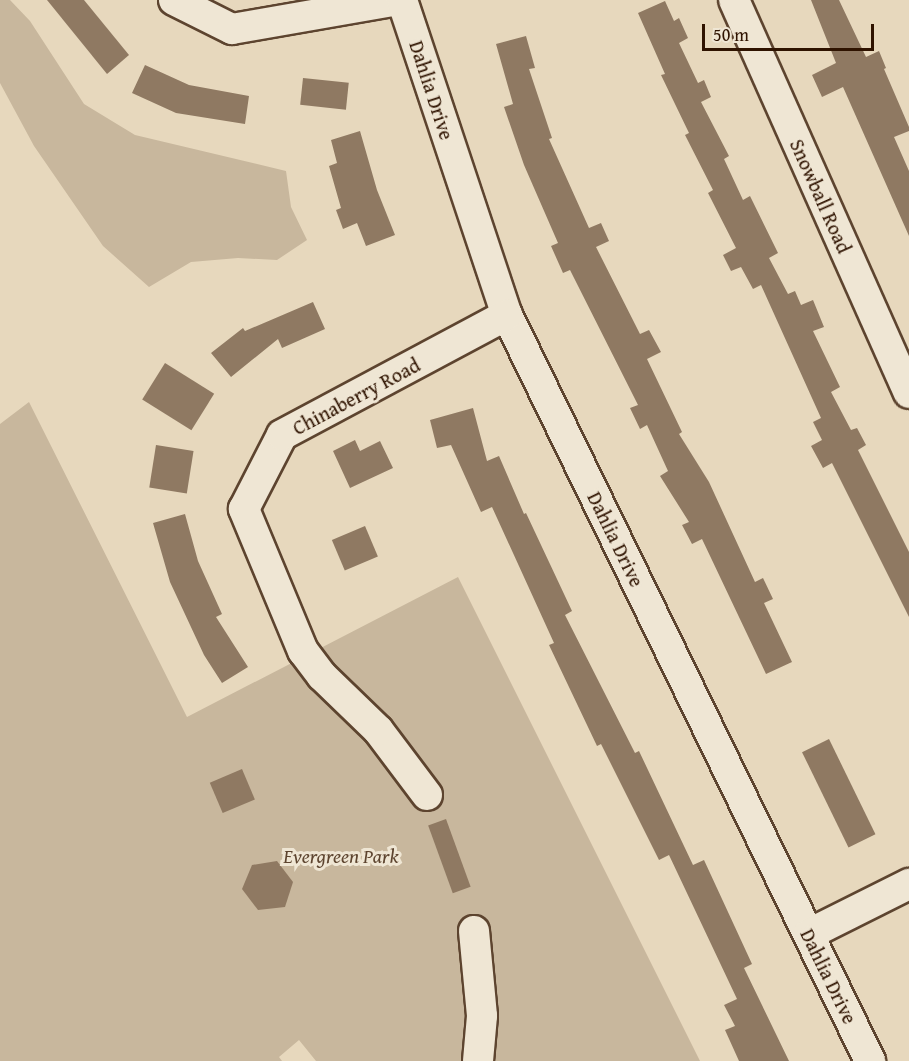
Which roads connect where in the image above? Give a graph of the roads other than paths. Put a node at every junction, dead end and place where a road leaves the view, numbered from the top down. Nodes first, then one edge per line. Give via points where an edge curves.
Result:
1 (174, 0) edge
2 (401, 0) edge
3 (734, 0) edge
4 (507, 315) junction
5 (909, 393) edge
6 (427, 795) dead end
7 (909, 884) edge
8 (474, 931) dead end
9 (809, 934) junction
10 (478, 1061) edge
11 (870, 1061) edge

1 - 2 street via 232,29
2 - 4 street, Dahlia Drive
3 - 5 street, Snowball Road
4 - 6 street, Chinaberry Road via 282,435 244,510 303,651 322,676 378,730
4 - 9 street, Dahlia Drive
7 - 9 street
8 - 10 street via 482,1016
9 - 11 street, Dahlia Drive

